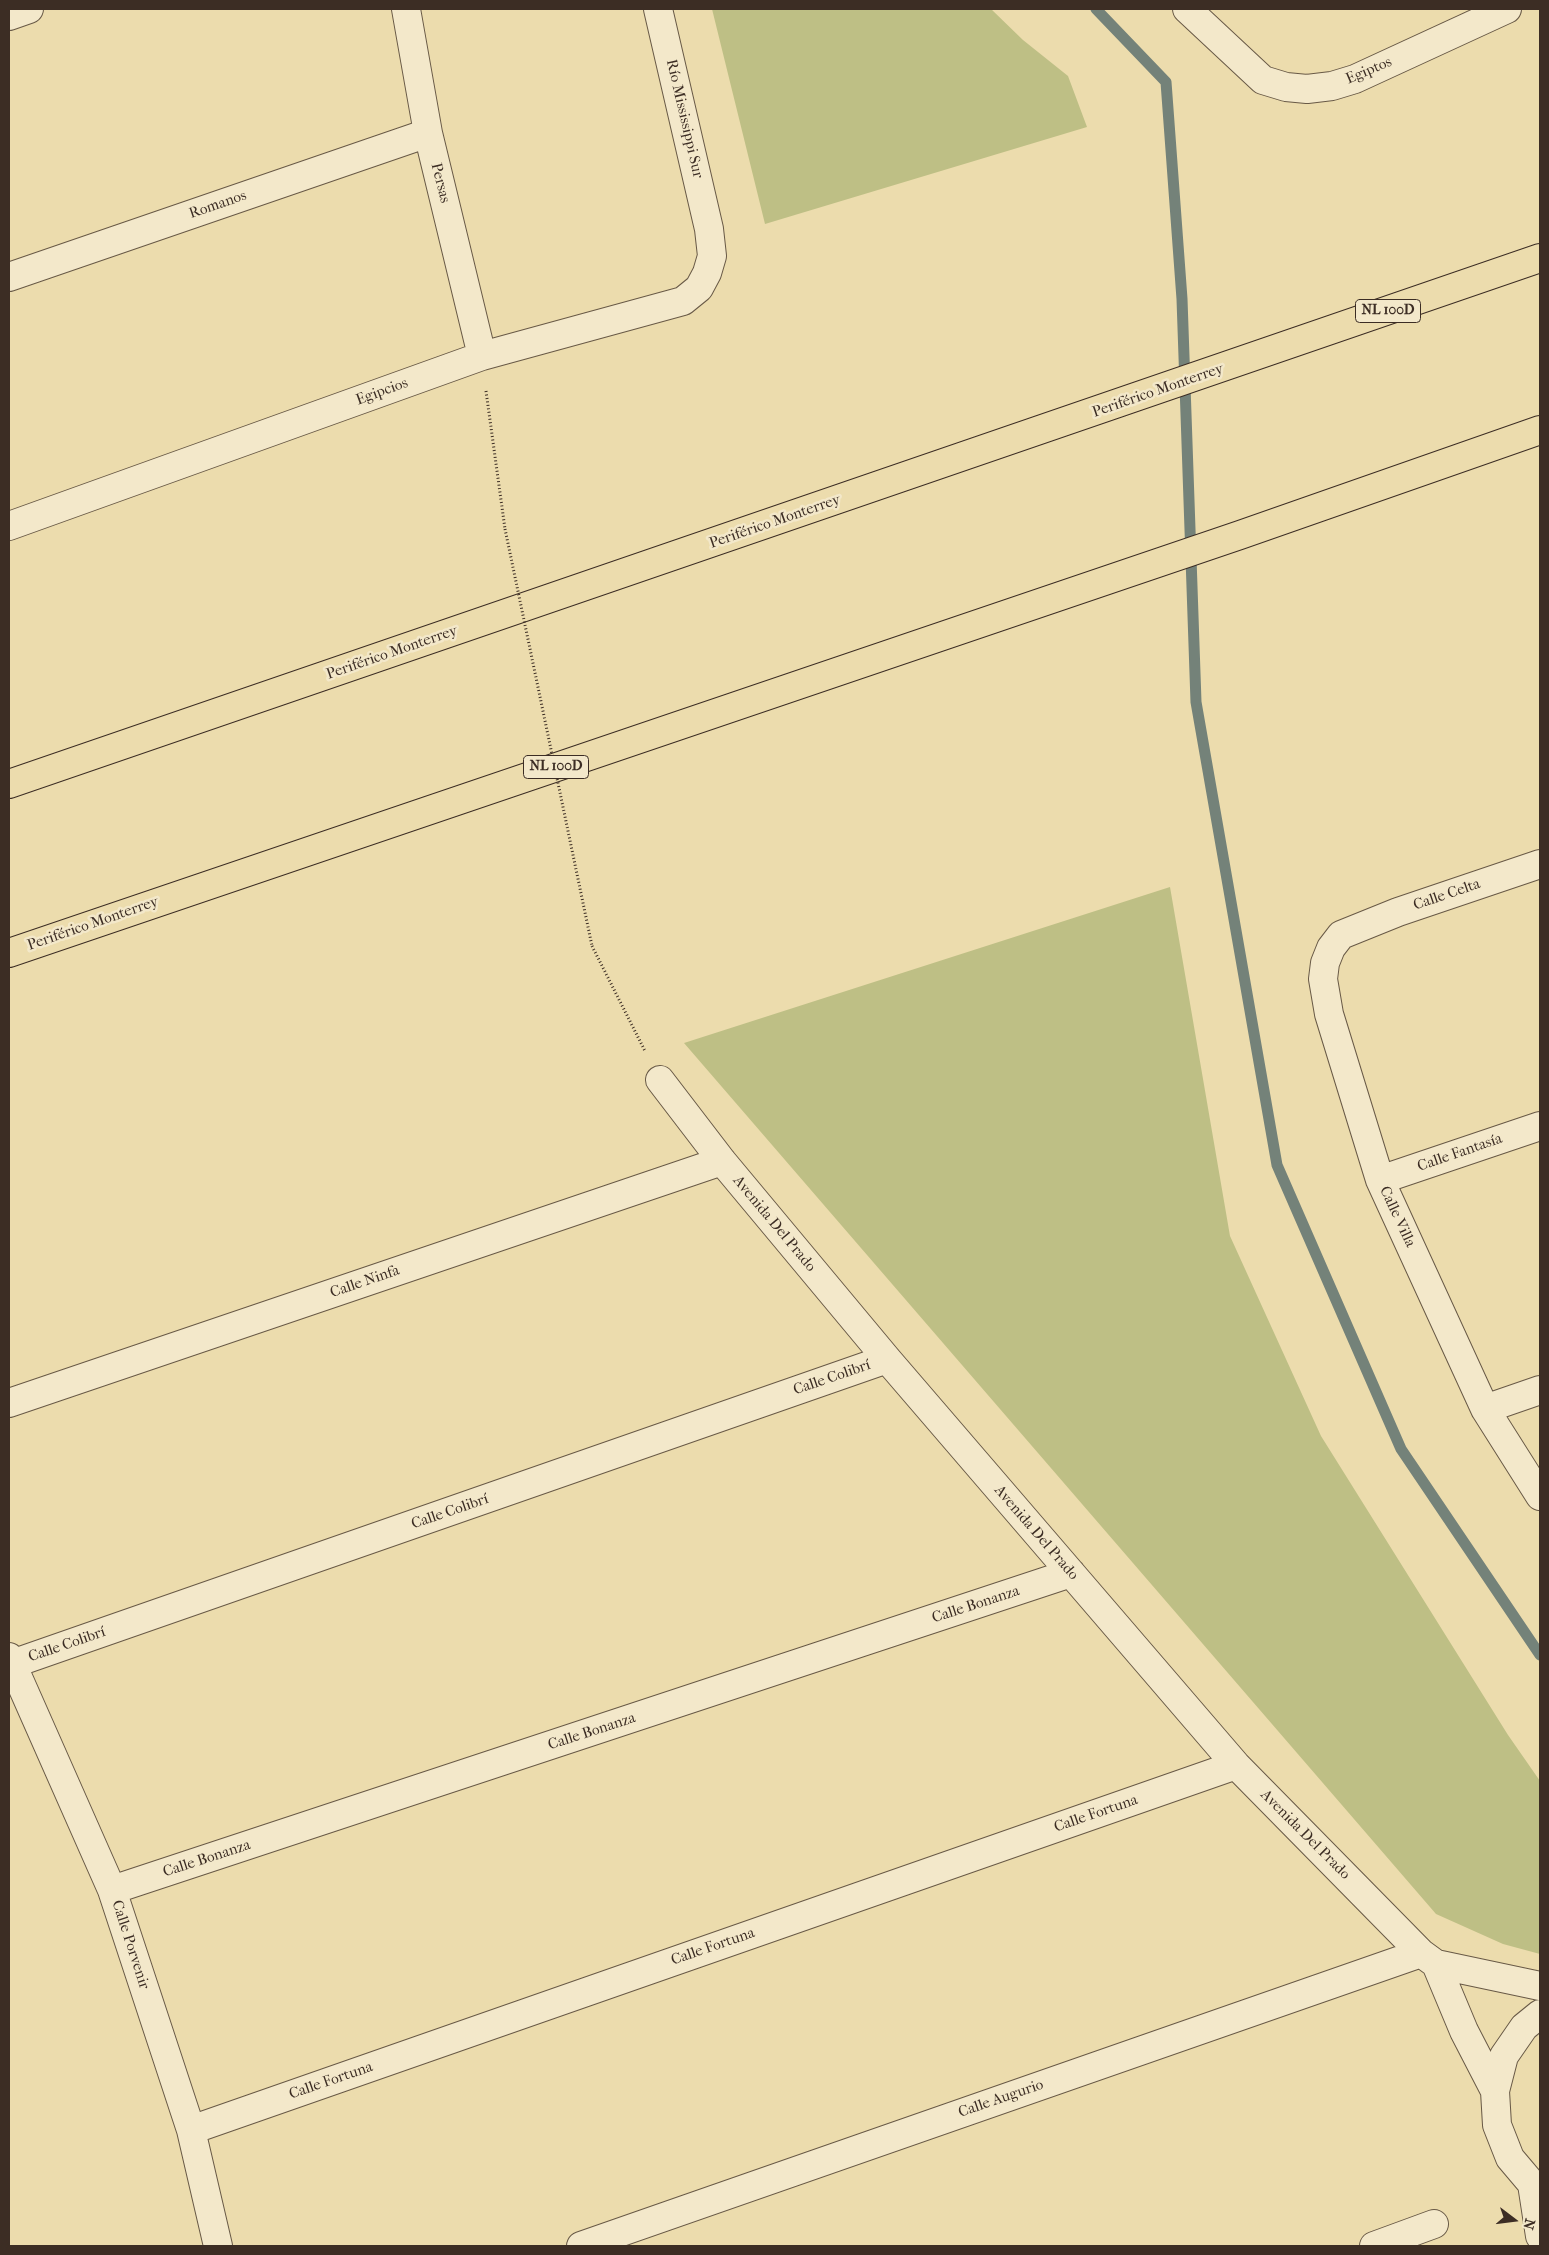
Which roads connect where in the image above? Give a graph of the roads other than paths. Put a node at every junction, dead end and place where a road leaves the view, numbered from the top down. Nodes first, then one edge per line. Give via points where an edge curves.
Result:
1 (29, 9) edge
2 (406, 9) edge
3 (658, 9) edge
4 (1187, 9) edge
5 (1507, 9) edge
6 (9, 16) edge
7 (428, 133) junction
8 (709, 229) joint
9 (1540, 258) edge
10 (9, 277) edge
11 (482, 356) junction
12 (1540, 430) edge
13 (9, 526) edge
14 (9, 784) edge
15 (1540, 864) edge
16 (1356, 929) joint
17 (9, 953) edge
18 (660, 1080) road end
19 (1540, 1126) edge
20 (722, 1161) junction
21 (1380, 1180) junction
22 (887, 1359) junction
23 (1540, 1390) edge
24 (9, 1403) edge
25 (1485, 1409) junction
26 (1540, 1496) edge
27 (1071, 1573) junction
28 (11, 1660) edge
29 (1236, 1765) junction
30 (112, 1890) junction
31 (1428, 1958) junction
32 (1540, 1986) edge
33 (1540, 2014) edge
34 (1495, 2091) junction
35 (191, 2130) junction
36 (1536, 2186) edge
37 (1434, 2224) dead end
38 (1540, 2236) edge
39 (218, 2246) edge
40 (581, 2246) edge
41 (1374, 2246) edge

1 - 6 street
2 - 7 street, Persas
3 - 8 street, Río Mississippi Sur
4 - 5 street, Egiptos via 1263,80 1307,90 1355,79
7 - 10 street, Romanos
7 - 11 street, Persas
8 - 11 street, Egipcios via 712,256 707,274 699,288 683,300
9 - 14 highway, Periférico Monterrey / NL 100D
11 - 13 street, Egipcios
12 - 17 highway, Periférico Monterrey / NL 100D via 1104,582
15 - 16 street, Calle Celta
16 - 21 street, Calle Villa via 1341,935 1331,948 1324,963 1323,979 1329,1014
18 - 20 street, Avenida Del Prado
19 - 21 street, Calle Fantasía
20 - 22 street, Avenida Del Prado
20 - 24 street, Calle Ninfa
21 - 25 street, Calle Villa
22 - 27 street, Avenida Del Prado
22 - 28 street, Calle Colibrí
23 - 25 street
25 - 26 street, Calle Villa
27 - 29 street, Avenida Del Prado
27 - 30 street, Calle Bonanza
28 - 30 street, Calle Porvenir
29 - 31 street, Avenida Del Prado
29 - 35 street, Calle Fortuna
30 - 35 street, Calle Porvenir
31 - 32 street
31 - 34 street, Avenida Del Prado
31 - 40 street, Calle Augurio
33 - 34 street via 1524,2027 1504,2056
34 - 36 street via 1496,2125 1510,2158
35 - 39 street, Calle Porvenir
36 - 38 street
37 - 41 street

